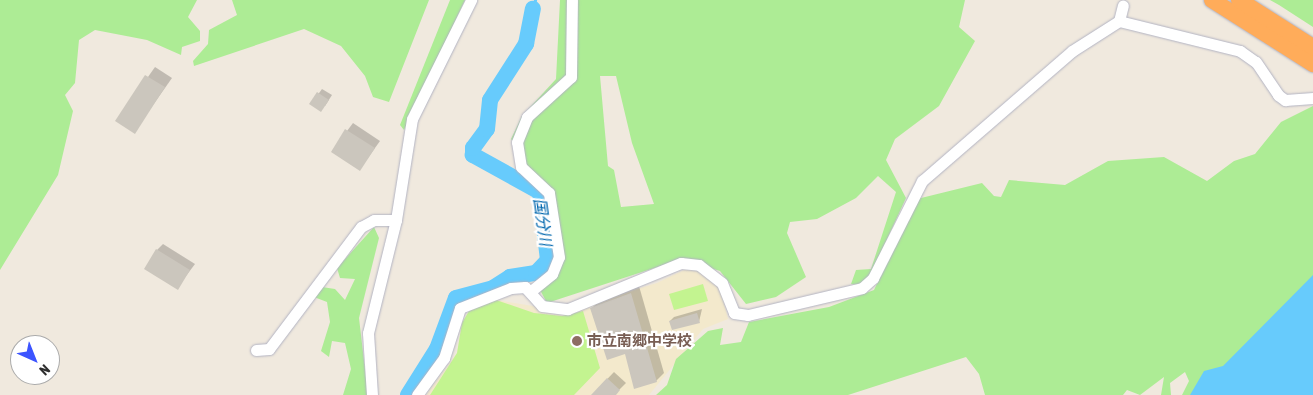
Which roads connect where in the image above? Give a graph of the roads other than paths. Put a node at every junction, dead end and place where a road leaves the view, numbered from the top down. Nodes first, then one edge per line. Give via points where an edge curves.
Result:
1 (471, 0) edge
2 (572, 0) edge
3 (1212, 0) edge
4 (1239, 0) edge
5 (1123, 5) dead end
6 (1119, 21) junction
7 (1313, 47) edge
8 (1313, 64) edge
9 (1313, 98) edge
10 (396, 220) junction
11 (531, 292) junction
12 (256, 350) dead end
13 (372, 395) edge
14 (417, 395) edge

1 - 10 street via 412,119
2 - 11 street via 571,77 527,117 517,142 521,166 549,193 558,257 552,274
3 - 8 highway
4 - 7 highway
5 - 6 street
6 - 9 street via 1240,51 1256,62 1278,95 1285,100
6 - 11 street via 1072,51 922,181 872,278 862,288 748,315 734,313 722,283 699,265 681,263 568,309 542,306
10 - 12 street via 374,220 361,227 269,349
10 - 13 street via 368,332
11 - 14 street via 511,288 465,304 455,320 444,358

